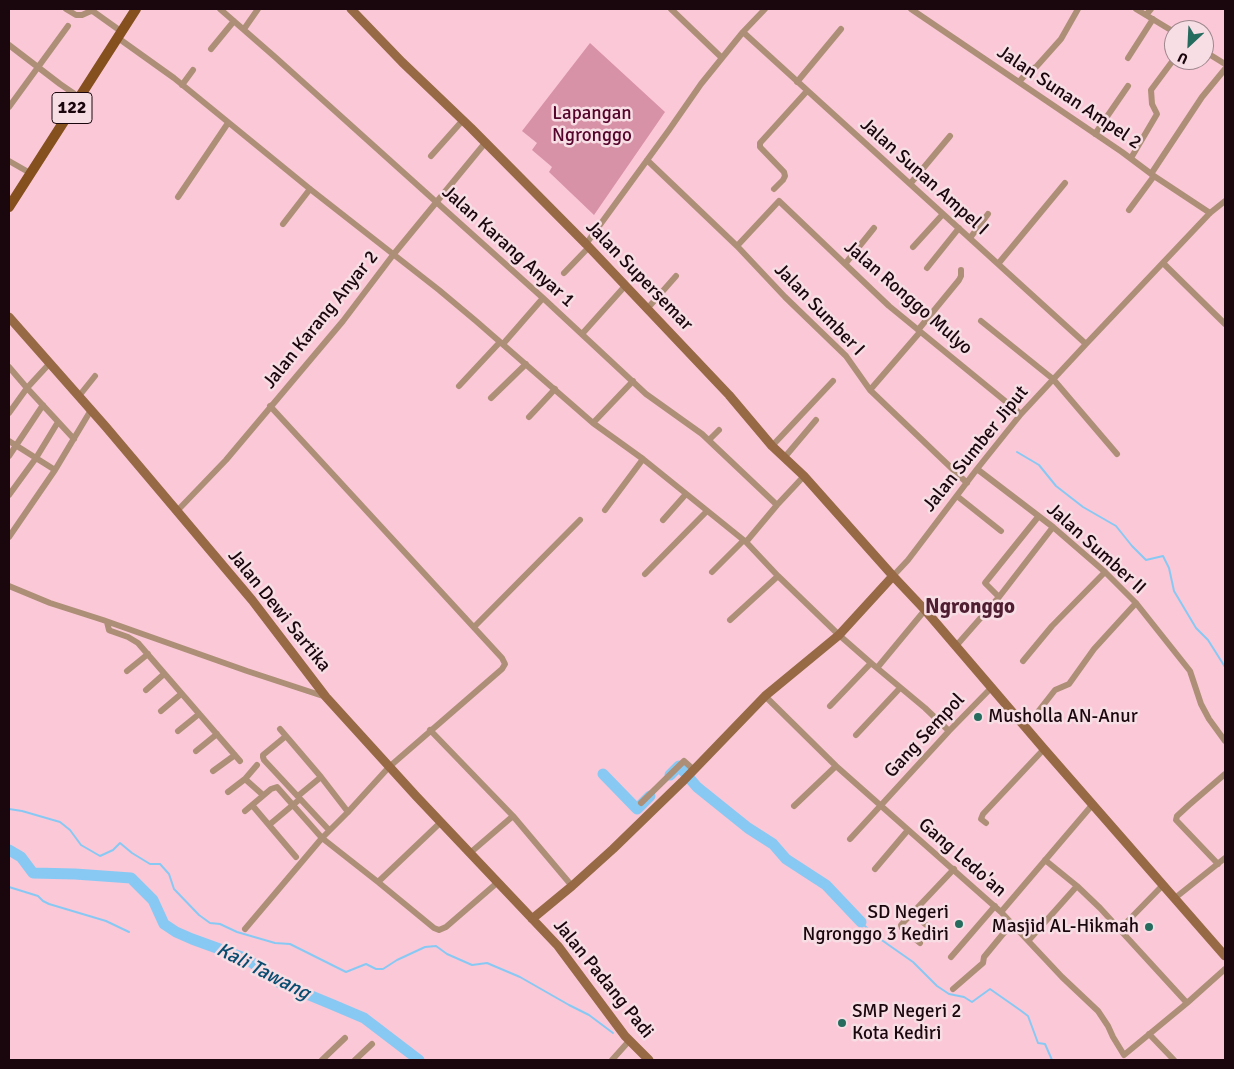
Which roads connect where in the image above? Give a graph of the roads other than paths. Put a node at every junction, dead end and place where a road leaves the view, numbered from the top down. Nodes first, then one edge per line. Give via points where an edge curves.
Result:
1 (66, 9) edge
2 (136, 9) edge
3 (220, 9) edge
4 (258, 9) edge
5 (351, 9) edge
6 (671, 9) edge
7 (765, 9) edge
8 (911, 9) edge
9 (1078, 9) edge
10 (1136, 9) edge
11 (1152, 9) edge
12 (1146, 15) junction
13 (1153, 19) junction
14 (234, 21) junction
15 (68, 26) dead end
16 (1164, 26) edge
17 (841, 29) dead end
18 (244, 30) junction
19 (742, 32) junction
20 (120, 35) junction
21 (9, 45) edge
22 (211, 49) dead end
23 (721, 57) junction
24 (1214, 57) edge
25 (1128, 58) dead end
26 (1225, 64) edge
27 (38, 67) junction
28 (1225, 69) edge
29 (193, 70) dead end
30 (1166, 70) edge
31 (797, 82) junction
32 (1019, 82) junction
33 (182, 85) junction
34 (1128, 86) dead end
35 (807, 91) junction
36 (79, 97) junction
37 (9, 107) edge
38 (463, 120) junction
39 (228, 123) junction
40 (1095, 134) junction
41 (950, 136) dead end
42 (485, 143) junction
43 (431, 156) dead end
44 (1131, 158) junction
45 (647, 160) junction
46 (9, 161) edge
47 (30, 173) junction
48 (1153, 175) junction
49 (1065, 183) dead end
50 (910, 184) junction
51 (310, 189) junction
52 (774, 189) dead end
53 (178, 197) dead end
54 (1225, 201) edge
55 (437, 203) junction
56 (9, 207) edge
57 (1129, 210) dead end
58 (1210, 213) junction
59 (943, 214) junction
60 (988, 214) dead end
61 (283, 224) dead end
62 (874, 228) dead end
63 (958, 228) junction
64 (970, 238) junction
65 (587, 245) junction
66 (737, 246) junction
67 (913, 247) dead end
68 (393, 255) junction
69 (1163, 263) junction
70 (845, 264) junction
71 (998, 264) junction
72 (927, 268) dead end
73 (961, 270) dead end
74 (564, 273) dead end
75 (676, 276) dead end
76 (625, 286) junction
77 (543, 298) junction
78 (647, 309) junction
79 (9, 317) edge
80 (980, 321) dead end
81 (1225, 324) edge
82 (919, 331) junction
83 (582, 334) junction
84 (501, 343) junction
85 (1086, 344) junction
86 (50, 363) junction
87 (526, 364) junction
88 (9, 368) edge
89 (95, 376) dead end
90 (1053, 379) junction
91 (633, 381) junction
92 (833, 381) dead end
93 (459, 386) dead end
94 (27, 388) junction
95 (555, 389) junction
96 (870, 390) junction
97 (79, 396) junction
98 (490, 398) dead end
99 (43, 405) junction
100 (270, 406) junction
101 (91, 410) junction
102 (9, 413) edge
103 (1021, 414) junction
104 (529, 417) dead end
105 (816, 420) dead end
106 (58, 422) junction
107 (593, 423) junction
108 (719, 430) dead end
109 (74, 439) junction
110 (709, 440) junction
111 (9, 441) edge
112 (16, 445) junction
113 (772, 446) junction
114 (1117, 454) dead end
115 (9, 456) edge
116 (36, 458) junction
117 (784, 458) junction
118 (643, 460) junction
119 (977, 469) junction
120 (55, 470) junction
121 (804, 476) junction
122 (967, 483) junction
123 (686, 494) junction
124 (9, 495) edge
125 (958, 496) junction
126 (777, 505) junction
127 (605, 510) dead end
128 (177, 511) junction
129 (707, 511) junction
130 (1038, 516) junction
131 (580, 520) dead end
132 (663, 520) dead end
133 (1053, 528) junction
134 (1002, 531) dead end
135 (9, 537) edge
136 (744, 542) junction
137 (712, 572) dead end
138 (1105, 572) junction
139 (645, 574) dead end
140 (778, 576) junction
141 (893, 576) junction
142 (9, 586) edge
143 (999, 597) junction
144 (1136, 603) junction
145 (925, 610) junction
146 (730, 620) dead end
147 (107, 622) junction
148 (474, 627) junction
149 (839, 634) junction
150 (956, 646) junction
151 (148, 654) junction
152 (1023, 662) dead end
153 (871, 663) junction
154 (878, 668) junction
155 (127, 671) dead end
156 (164, 674) junction
157 (992, 687) junction
158 (900, 688) junction
159 (146, 690) dead end
160 (181, 694) junction
161 (765, 696) junction
162 (326, 697) junction
163 (830, 706) dead end
164 (161, 711) dead end
165 (200, 714) junction
166 (1024, 725) junction
167 (280, 728) dead end
168 (430, 730) junction
169 (178, 731) dead end
170 (949, 731) junction
171 (216, 734) junction
172 (856, 735) dead end
173 (286, 736) junction
174 (1225, 741) edge
175 (1044, 749) junction
176 (196, 751) dead end
177 (235, 755) junction
178 (240, 761) dead end
179 (257, 765) dead end
180 (389, 766) junction
181 (836, 766) junction
182 (213, 771) dead end
183 (692, 771) junction
184 (1225, 774) edge
185 (320, 777) junction
186 (245, 780) junction
187 (228, 792) dead end
188 (263, 796) junction
189 (299, 798) junction
190 (641, 803) dead end
191 (1093, 804) junction
192 (252, 805) junction
193 (292, 806) junction
194 (794, 806) dead end
195 (880, 806) junction
196 (245, 812) dead end
197 (348, 812) junction
198 (513, 816) junction
199 (441, 822) junction
200 (986, 823) dead end
201 (269, 825) junction
202 (329, 830) junction
203 (908, 830) junction
204 (322, 838) junction
205 (850, 838) dead end
206 (470, 853) junction
207 (296, 857) dead end
208 (1225, 858) edge
209 (1045, 860) junction
210 (1218, 864) junction
211 (875, 869) dead end
212 (954, 869) junction
213 (378, 882) junction
214 (498, 882) junction
215 (1163, 885) junction
216 (572, 886) junction
217 (1077, 886) junction
218 (1175, 898) junction
219 (995, 906) junction
220 (1001, 912) junction
221 (912, 913) junction
222 (532, 919) junction
223 (1012, 924) junction
224 (245, 929) dead end
225 (931, 929) dead end
226 (1120, 929) junction
227 (1029, 940) junction
228 (920, 943) dead end
229 (1225, 956) edge
230 (951, 957) dead end
231 (1225, 969) edge
232 (953, 989) dead end
233 (1187, 1003) junction
234 (1149, 1034) junction
235 (344, 1038) dead end
236 (629, 1041) junction
237 (372, 1044) dead end
238 (322, 1060) edge
239 (355, 1060) edge
240 (612, 1060) edge
241 (649, 1060) edge
242 (1174, 1060) edge

1 - 20 street via 76,15 94,12
2 - 20 main road, 122
3 - 14 street, Jalan Karang Anyar 1
4 - 18 street
5 - 38 main road, Jalan Supersemar
6 - 23 street
7 - 19 street
8 - 32 street, Jalan Sunan Ampel 2
9 - 32 street via 1061,39
10 - 12 street
11 - 12 street
12 - 13 street
13 - 16 street
13 - 25 street
14 - 18 street, Jalan Karang Anyar 1
14 - 22 street
15 - 27 street
17 - 31 street
18 - 55 street, Jalan Karang Anyar 1
19 - 23 street
19 - 31 street, Jalan Sunan Ampel I
20 - 33 street
20 - 36 main road, 122
21 - 27 street
23 - 45 street
24 - 26 street
27 - 36 street
27 - 37 street
28 - 48 street via 1202,98
29 - 33 street
30 - 44 street via 1151,90 1157,114
31 - 35 street, Jalan Sunan Ampel I
32 - 40 street, Jalan Sunan Ampel 2
33 - 39 street
34 - 40 street
35 - 50 street, Jalan Sunan Ampel I
35 - 52 street via 760,143 760,147 784,172 783,180
36 - 47 main road, 122
38 - 42 main road, Jalan Supersemar
38 - 43 street
39 - 51 street
39 - 53 street
40 - 44 street, Jalan Sunan Ampel 2
41 - 50 street
42 - 55 street, Jalan Karang Anyar 2
42 - 65 main road, Jalan Supersemar
44 - 48 street, Jalan Sunan Ampel 2
45 - 65 street
45 - 66 street, Jalan Sumber I
46 - 47 street
47 - 56 main road, 122
48 - 57 street
48 - 58 street, Jalan Sunan Ampel 2
49 - 71 street
50 - 59 street, Jalan Sunan Ampel I
51 - 61 street
51 - 68 street
54 - 58 street, Jalan Sumber Jiput
55 - 68 street, Jalan Karang Anyar 2
55 - 77 street, Jalan Karang Anyar 1
58 - 69 street, Jalan Sumber Jiput
59 - 63 street, Jalan Sunan Ampel I
59 - 67 street
60 - 64 street
62 - 70 street
63 - 64 street, Jalan Sunan Ampel I
63 - 72 street
64 - 71 street, Jalan Sunan Ampel I
65 - 74 street
65 - 76 main road, Jalan Supersemar
66 - 70 street, Jalan Ronggo Mulyo via 779,201
66 - 96 street, Jalan Sumber I via 846,356
68 - 84 street
68 - 100 street, Jalan Karang Anyar 2 via 343,321
69 - 81 street
69 - 85 street, Jalan Sumber Jiput
70 - 82 street, Jalan Ronggo Mulyo
71 - 85 street, Jalan Sunan Ampel I
73 - 82 street via 959,280
75 - 78 street
76 - 78 main road, Jalan Supersemar
76 - 83 street
77 - 83 street, Jalan Karang Anyar 1
77 - 84 street
78 - 113 main road, Jalan Supersemar via 729,395
79 - 86 main road, Jalan Dewi Sartika
80 - 90 street
82 - 96 street
82 - 103 street, Jalan Ronggo Mulyo
83 - 91 street, Jalan Karang Anyar 1
84 - 87 street
84 - 93 street
85 - 90 street, Jalan Sumber Jiput
86 - 94 street
86 - 97 main road, Jalan Dewi Sartika
87 - 95 street
87 - 98 street
88 - 94 street
89 - 97 street
90 - 103 street, Jalan Sumber Jiput
90 - 114 street
91 - 107 street
91 - 110 street, Jalan Karang Anyar 1
92 - 113 street
94 - 99 street
94 - 102 street
95 - 104 street
95 - 107 street
96 - 122 street, Jalan Sumber I
97 - 101 main road, Jalan Dewi Sartika
99 - 106 street
99 - 112 street
100 - 128 street, Jalan Karang Anyar 2
100 - 148 street
101 - 109 street
101 - 128 main road, Jalan Dewi Sartika
103 - 119 street, Jalan Sumber Jiput
105 - 117 street
106 - 109 street
106 - 116 street
107 - 118 street
108 - 110 street
109 - 120 street
110 - 126 street, Jalan Karang Anyar 1
111 - 112 street
112 - 115 street
112 - 116 street
113 - 117 main road, Jalan Supersemar
116 - 120 street
116 - 124 street
117 - 121 main road, Jalan Supersemar
118 - 123 street
118 - 127 street
119 - 122 street, Jalan Sumber Jiput
119 - 130 street, Jalan Sumber II
120 - 135 street
121 - 126 street
121 - 141 main road, Jalan Supersemar
122 - 125 street, Jalan Sumber Jiput
123 - 129 street
123 - 132 street
125 - 134 street
125 - 141 street, Jalan Sumber Jiput
126 - 136 street
128 - 162 main road, Jalan Dewi Sartika via 252,600
129 - 136 street
129 - 139 street
130 - 133 street, Jalan Sumber II
130 - 143 street via 984,583
131 - 148 street
133 - 138 street, Jalan Sumber II
133 - 143 street
136 - 137 street
136 - 140 street
138 - 144 street, Jalan Sumber II
138 - 152 street via 1052,626
140 - 146 street
140 - 149 street
141 - 145 main road, Jalan Supersemar
141 - 149 main road
142 - 147 street via 50,604
143 - 150 street
144 - 166 street via 1094,649 1069,684 1055,690
144 - 174 street, Jalan Sumber II via 1190,670 1201,704
145 - 150 main road, Jalan Supersemar
145 - 154 street
147 - 151 street via 111,632 128,637
147 - 162 street
148 - 168 street via 505,662 504,667
149 - 153 street
149 - 161 main road
150 - 157 main road, Jalan Supersemar
151 - 155 street
151 - 156 street
153 - 154 street
153 - 163 street
154 - 158 street
156 - 159 street
156 - 160 street
157 - 166 main road, Jalan Supersemar
157 - 170 street, Gang Sempol
158 - 170 street
158 - 172 street
160 - 164 street
160 - 165 street
161 - 181 street, Gang Ledo'an
161 - 183 main road
162 - 180 main road, Jalan Dewi Sartika
165 - 169 street
165 - 171 street
166 - 175 main road, Jalan Supersemar
167 - 173 street
168 - 180 street
168 - 198 street
170 - 195 street, Gang Sempol
171 - 176 street
171 - 177 street
173 - 185 street
173 - 189 street via 263,757
175 - 191 main road, Jalan Supersemar
175 - 200 street via 983,814 981,819
177 - 178 street
177 - 182 street
179 - 186 street
180 - 197 street
180 - 199 main road, Jalan Dewi Sartika
181 - 194 street
181 - 195 street, Gang Ledo'an
183 - 190 street via 684,761
183 - 216 main road
184 - 210 street via 1189,804 1176,820
185 - 189 street
185 - 197 street
186 - 187 street
186 - 188 street
188 - 192 street
188 - 193 street via 277,787
189 - 193 street
189 - 202 street
191 - 209 street
191 - 215 main road, Jalan Supersemar
192 - 196 street
192 - 201 street
193 - 201 street
193 - 204 street
195 - 203 street, Gang Ledo'an
195 - 205 street, Gang Sempol
197 - 202 street
198 - 206 street
198 - 216 street
199 - 206 main road, Jalan Dewi Sartika
199 - 213 street
201 - 207 street
202 - 204 street
203 - 211 street
203 - 212 street, Gang Ledo'an
204 - 213 street
204 - 224 street
206 - 214 main road, Jalan Dewi Sartika
208 - 210 street
209 - 217 street
209 - 220 street
210 - 218 street
212 - 219 street, Gang Ledo'an
212 - 221 street
213 - 214 street via 438,930 446,927
214 - 222 main road, Jalan Dewi Sartika
215 - 218 main road, Jalan Supersemar
215 - 226 street
216 - 222 main road
217 - 226 street
217 - 227 street
218 - 229 main road, Jalan Supersemar
219 - 220 street, Gang Ledo'an
219 - 230 street
220 - 223 street, Gang Ledo'an
221 - 225 street
221 - 228 street via 901,927
222 - 236 main road, Jalan Padang Padi via 562,950
223 - 227 street, Gang Ledo'an
223 - 232 street via 984,957 983,963
226 - 233 street
227 - 234 street, Gang Ledo'an via 1098,1011 1124,1055
231 - 233 street
233 - 234 street
234 - 242 street
235 - 238 street
236 - 240 street
236 - 241 main road, Jalan Padang Padi
237 - 239 street

